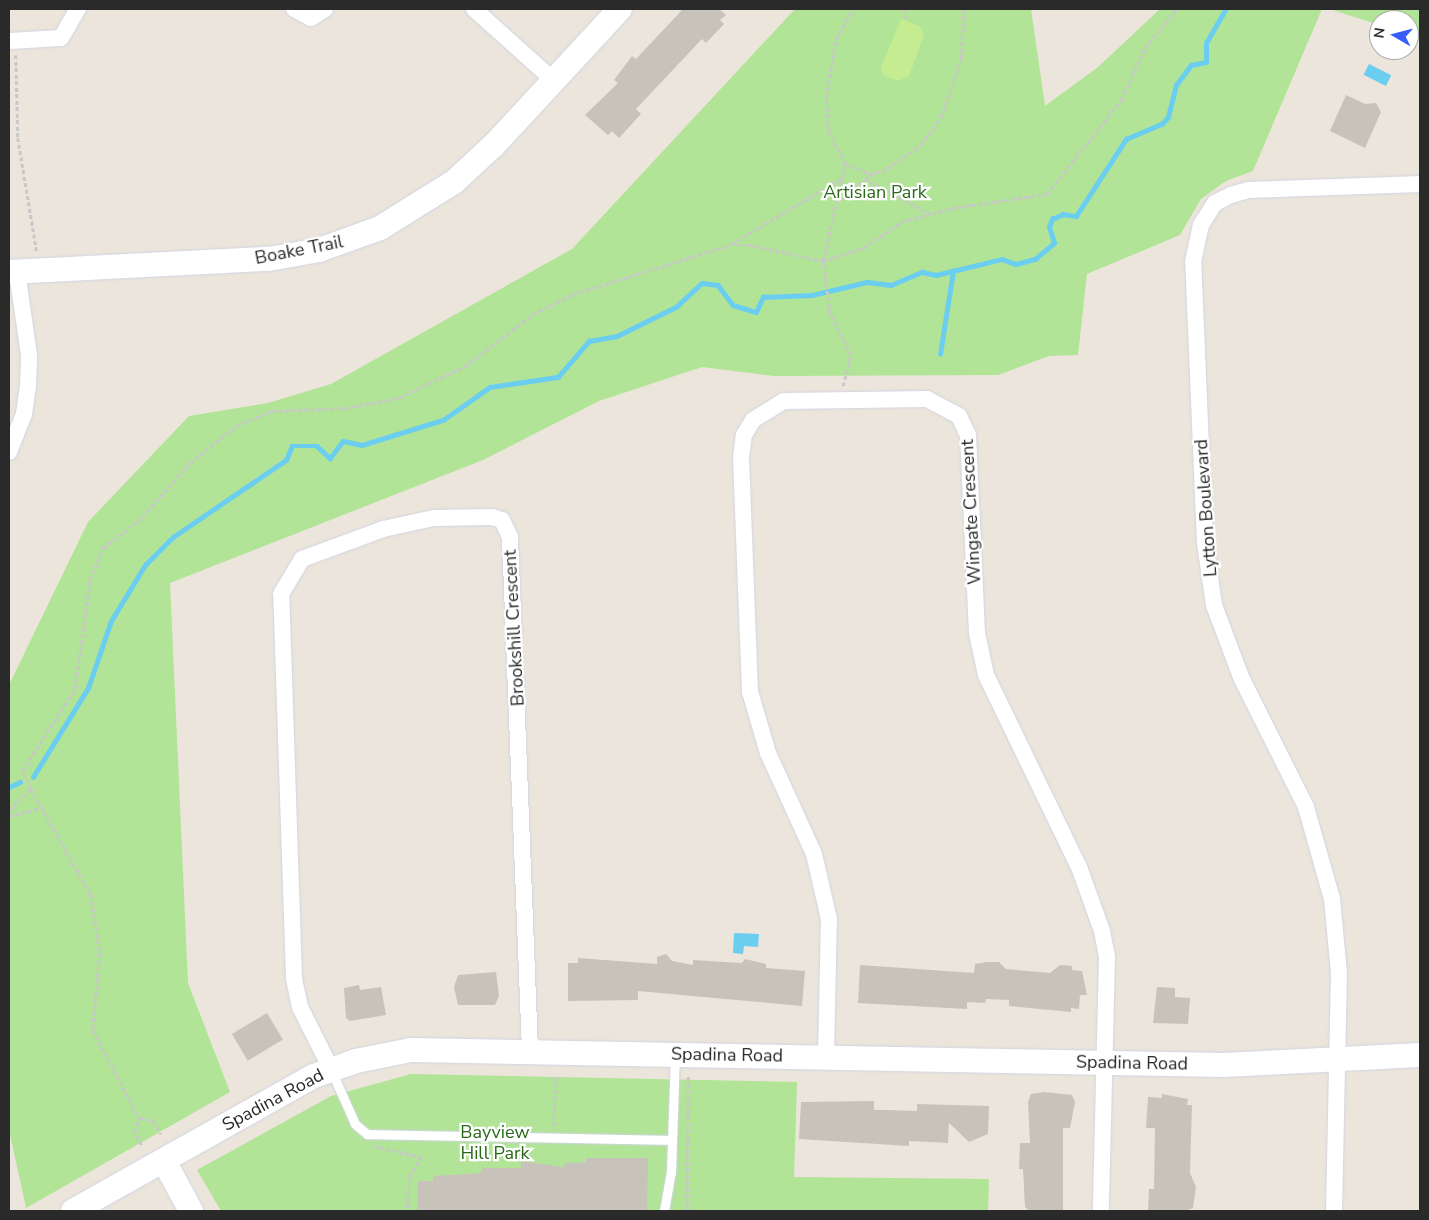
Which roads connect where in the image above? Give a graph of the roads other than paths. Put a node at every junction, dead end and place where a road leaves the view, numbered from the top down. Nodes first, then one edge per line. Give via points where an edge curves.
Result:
1 (78, 9) edge
2 (294, 9) edge
3 (325, 9) edge
4 (474, 9) edge
5 (620, 9) edge
6 (13, 41) edge
7 (553, 80) junction
8 (1420, 184) edge
9 (22, 272) edge
10 (9, 452) edge
11 (530, 1050) junction
12 (675, 1054) junction
13 (1420, 1055) edge
14 (826, 1057) junction
15 (1338, 1062) junction
16 (1103, 1063) junction
17 (331, 1070) junction
18 (672, 1140) junction
19 (164, 1161) junction
20 (73, 1211) edge
21 (191, 1211) edge
22 (664, 1211) edge
23 (1101, 1211) edge
24 (1334, 1211) edge

1 - 6 street via 61,38
2 - 3 street via 312,18
4 - 7 street
5 - 7 street, Boake Trail
7 - 9 street, Boake Trail via 454,182 406,215 351,240 269,259
8 - 15 street, Lytton Boulevard via 1249,190 1231,195 1215,204 1201,225 1193,262 1205,543 1213,597 1241,677 1306,807 1323,859 1339,973
9 - 10 street via 29,355 28,387 24,414
11 - 12 street, Spadina Road
11 - 17 street, Spadina Road via 411,1050
11 - 17 street, Brookshill Crescent via 510,537 502,520 492,517 434,518 384,529 302,559 286,580 281,594 294,978 300,1007
12 - 14 street, Spadina Road
12 - 18 lane
13 - 15 street, Spadina Road
14 - 16 street, Spadina Road
14 - 16 street, Wingate Crescent via 829,919 814,854 768,753 750,692 741,458 749,428 770,406 839,400 927,399 959,416 968,435 977,633 986,675 1078,867 1102,930 1107,957
15 - 16 street, Spadina Road
15 - 24 street, Lytton Boulevard
16 - 23 street, Wingate Crescent
17 - 18 lane via 355,1124 367,1134
17 - 19 street, Spadina Road
18 - 22 lane
19 - 20 street, Spadina Road
19 - 21 street

